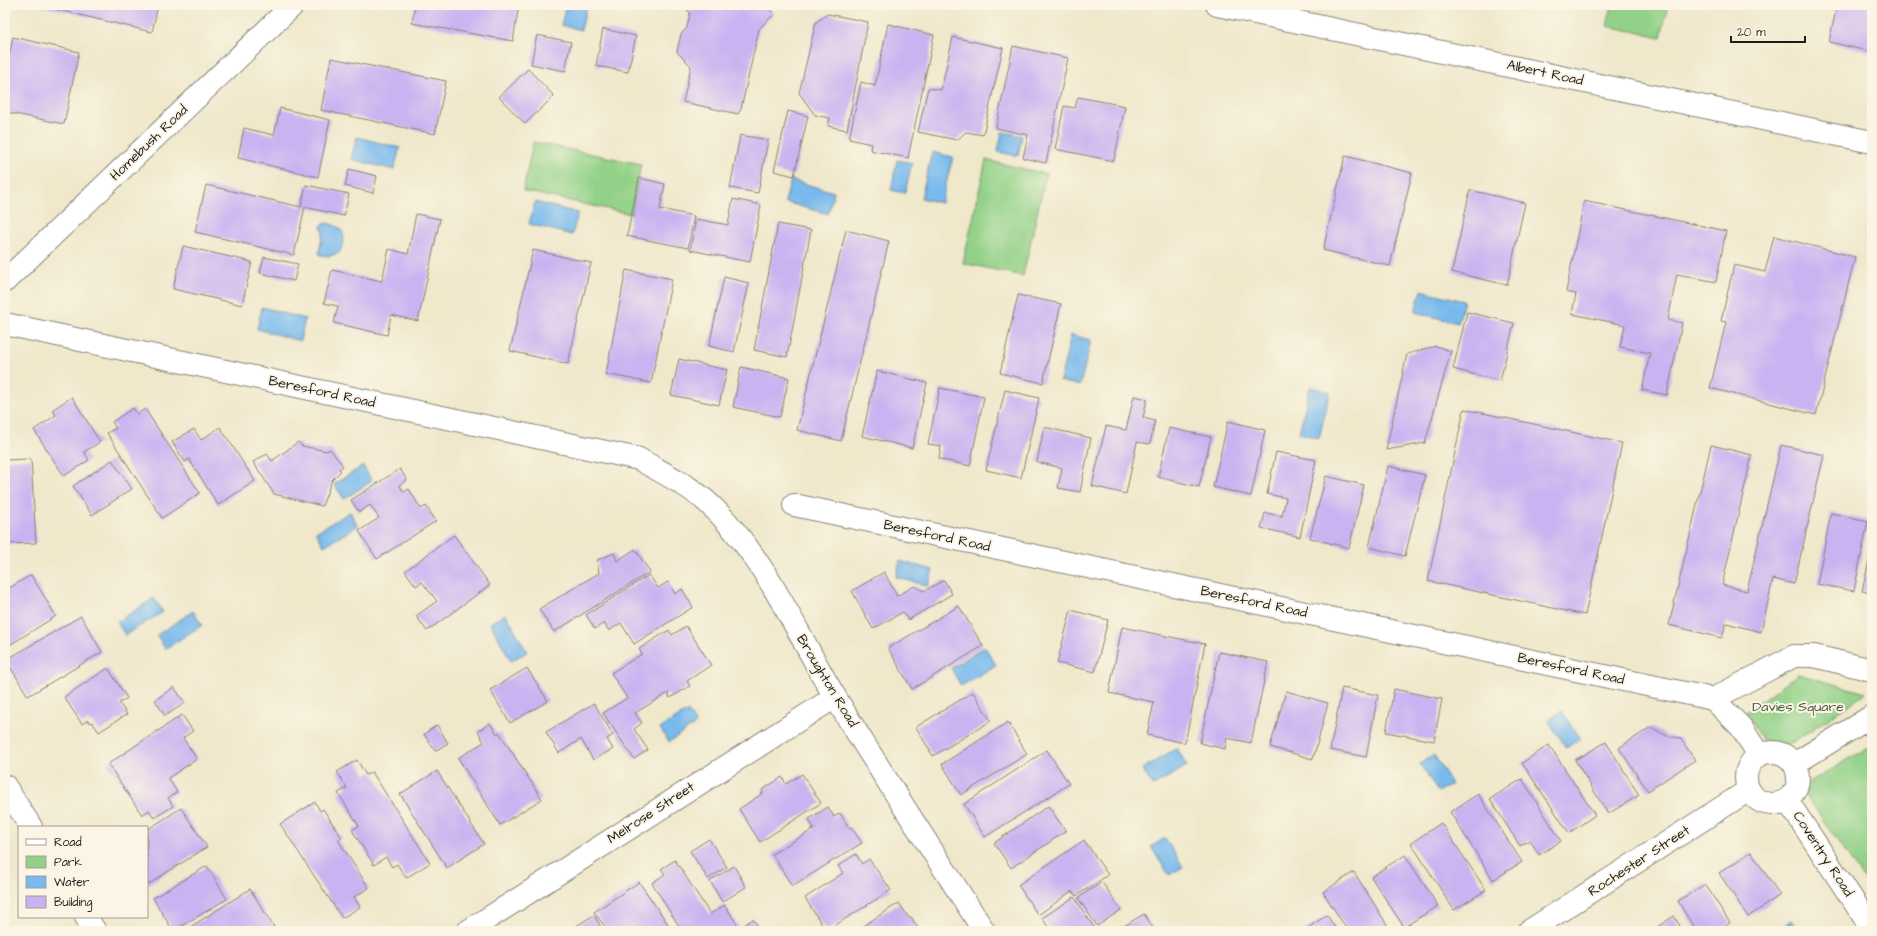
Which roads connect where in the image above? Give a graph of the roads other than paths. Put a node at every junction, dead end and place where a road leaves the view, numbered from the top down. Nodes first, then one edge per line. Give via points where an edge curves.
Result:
1 (293, 5) edge
2 (1217, 5) edge
3 (1872, 142) edge
4 (5, 281) edge
5 (5, 324) edge
6 (639, 460) joint
7 (794, 506) dead end
8 (1872, 670) edge
9 (835, 697) junction
10 (1713, 699) junction
11 (1872, 716) edge
12 (1759, 755) junction
13 (1794, 764) junction
14 (5, 786) edge
15 (1749, 790) junction
16 (1787, 800) junction
17 (30, 826) edge
18 (87, 918) edge
19 (1872, 929) edge
20 (95, 931) edge
21 (468, 931) edge
22 (984, 931) edge
23 (1529, 931) edge

1 - 4 street, Homebush Road
2 - 3 street, Albert Road
5 - 6 street, Beresford Road
6 - 9 street, Broughton Road via 705,500 742,540
7 - 10 street, Beresford Road
8 - 10 street via 1814,656 1794,656
9 - 21 street, Melrose Street
9 - 22 street, Broughton Road
10 - 12 street via 1741,727
11 - 13 street
12 - 13 street via 1776,752
12 - 15 street via 1747,769 1746,782
13 - 16 street via 1797,785
14 - 17 street
15 - 16 street via 1754,797 1766,804
15 - 23 street, Rochester Street
16 - 19 street, Coventry Road
18 - 20 street

